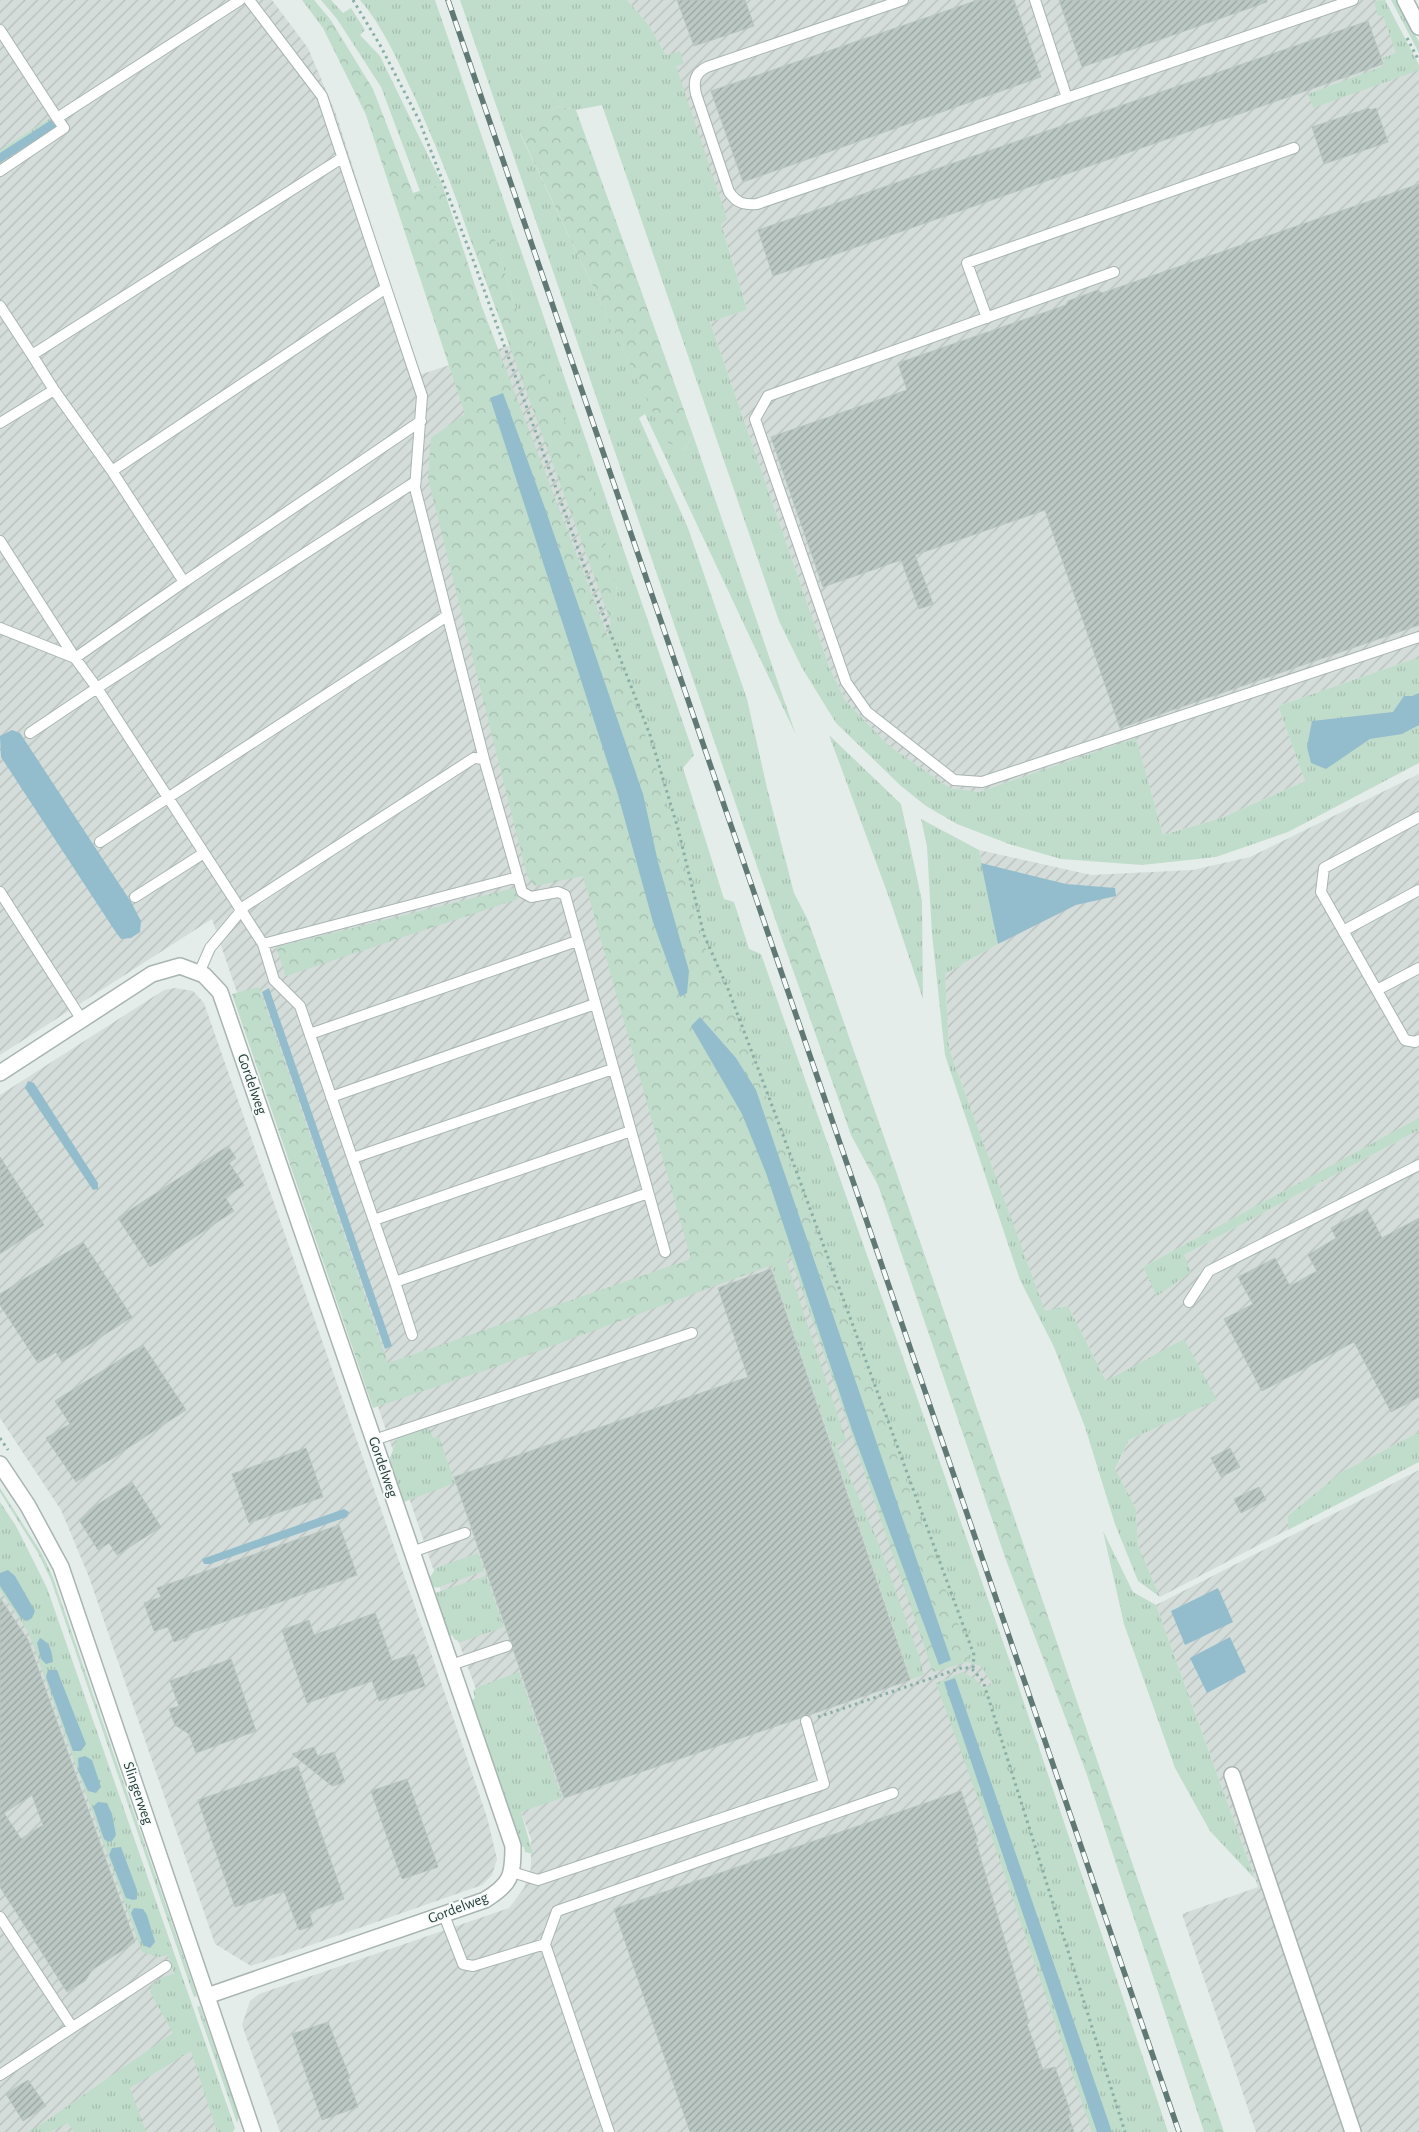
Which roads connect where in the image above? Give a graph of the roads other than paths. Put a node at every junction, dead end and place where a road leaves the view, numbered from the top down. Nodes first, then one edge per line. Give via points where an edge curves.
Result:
1 (240, 0) edge
2 (248, 0) edge
3 (904, 0) edge
4 (1035, 0) edge
5 (1405, 0) edge
6 (1349, 1) edge
7 (1419, 27) edge
8 (0, 30) edge
9 (1067, 98) junction
10 (57, 118) junction
11 (1294, 148) dead end
12 (342, 158) junction
13 (0, 171) edge
14 (1114, 272) dead end
15 (386, 288) junction
16 (0, 306) edge
17 (987, 318) junction
18 (32, 355) junction
19 (54, 390) junction
20 (421, 421) junction
21 (0, 423) edge
22 (112, 472) junction
23 (415, 482) junction
24 (0, 541) edge
25 (184, 582) junction
26 (447, 616) junction
27 (0, 628) edge
28 (1419, 637) edge
29 (75, 658) junction
30 (98, 688) junction
31 (30, 733) dead end
32 (484, 759) junction
33 (168, 797) junction
34 (1419, 817) edge
35 (100, 842) dead end
36 (204, 853) junction
37 (518, 877) junction
38 (1419, 890) edge
39 (0, 892) edge
40 (135, 897) dead end
41 (241, 910) junction
42 (1343, 930) junction
43 (577, 941) junction
44 (263, 944) junction
45 (1419, 968) edge
46 (199, 973) junction
47 (1377, 990) junction
48 (595, 1004) junction
49 (82, 1020) junction
50 (310, 1034) junction
51 (1419, 1040) edge
52 (2, 1068) edge
53 (613, 1069) junction
54 (331, 1097) junction
55 (631, 1131) junction
56 (353, 1158) junction
57 (1419, 1165) edge
58 (648, 1193) junction
59 (374, 1220) junction
60 (665, 1252) dead end
61 (396, 1282) junction
62 (1189, 1302) dead end
63 (692, 1333) dead end
64 (412, 1335) dead end
65 (374, 1440) junction
66 (0, 1464) edge
67 (465, 1533) dead end
68 (412, 1552) junction
69 (507, 1646) dead end
70 (451, 1665) junction
71 (806, 1721) road end
72 (1232, 1775) dead end
73 (893, 1793) dead end
74 (512, 1872) junction
75 (444, 1915) junction
76 (0, 1918) edge
77 (545, 1944) junction
78 (166, 1966) dead end
79 (207, 1996) junction
80 (72, 2028) junction
81 (0, 2074) edge
82 (253, 2132) edge
83 (609, 2132) edge
84 (1353, 2132) edge

1 - 10 lane
2 - 12 lane via 322,96
3 - 9 lane via 707,67 696,75 696,94 729,192 736,201 744,205 757,204
4 - 9 lane
5 - 7 street
6 - 9 lane
8 - 10 lane
10 - 13 lane via 64,128
11 - 17 lane via 967,263
12 - 15 lane
12 - 18 lane
14 - 17 lane
15 - 20 lane via 422,396
15 - 22 lane
16 - 18 lane
17 - 28 lane via 768,396 755,419 846,682 867,712 954,780 982,782
18 - 19 lane
19 - 21 lane
19 - 22 lane
20 - 23 lane
20 - 25 lane
22 - 25 lane
23 - 26 lane
23 - 30 lane
24 - 29 lane
25 - 29 lane
26 - 32 lane
26 - 33 lane
27 - 29 lane
29 - 30 lane
30 - 31 lane
30 - 33 lane
32 - 37 lane
32 - 41 lane via 474,758
33 - 35 lane
33 - 36 lane
34 - 42 lane via 1324,868 1321,892
36 - 40 lane
36 - 41 lane
37 - 43 lane via 522,892 531,897 558,892 564,895
37 - 44 lane
38 - 42 lane
39 - 49 lane
41 - 44 lane
41 - 46 lane via 210,948
42 - 47 lane
43 - 48 lane
43 - 50 lane
44 - 50 lane via 274,980 300,1006
45 - 47 lane
46 - 49 street, Gordelweg via 180,966 152,974
46 - 65 street, Gordelweg via 220,992
47 - 51 lane via 1405,1040
48 - 53 lane
48 - 54 lane
49 - 52 street, Gordelweg
50 - 54 lane
53 - 55 lane
53 - 56 lane
54 - 56 lane
55 - 58 lane
55 - 59 lane
56 - 59 lane
57 - 62 lane via 1209,1271
58 - 60 lane
58 - 61 lane
59 - 61 lane
61 - 64 lane
63 - 65 lane
65 - 68 street, Gordelweg
66 - 79 street, Slingerweg via 28,1506 61,1567
67 - 68 lane
68 - 70 street, Gordelweg
69 - 70 lane
70 - 74 street, Gordelweg via 513,1846
71 - 74 lane via 824,1784 538,1880
72 - 84 street
73 - 77 lane via 557,1911
74 - 75 street, Gordelweg via 502,1890
75 - 77 lane via 463,1964 473,1966
75 - 79 street, Gordelweg
76 - 80 lane
77 - 83 lane
78 - 80 lane
79 - 82 street, Slingerweg
80 - 81 lane

